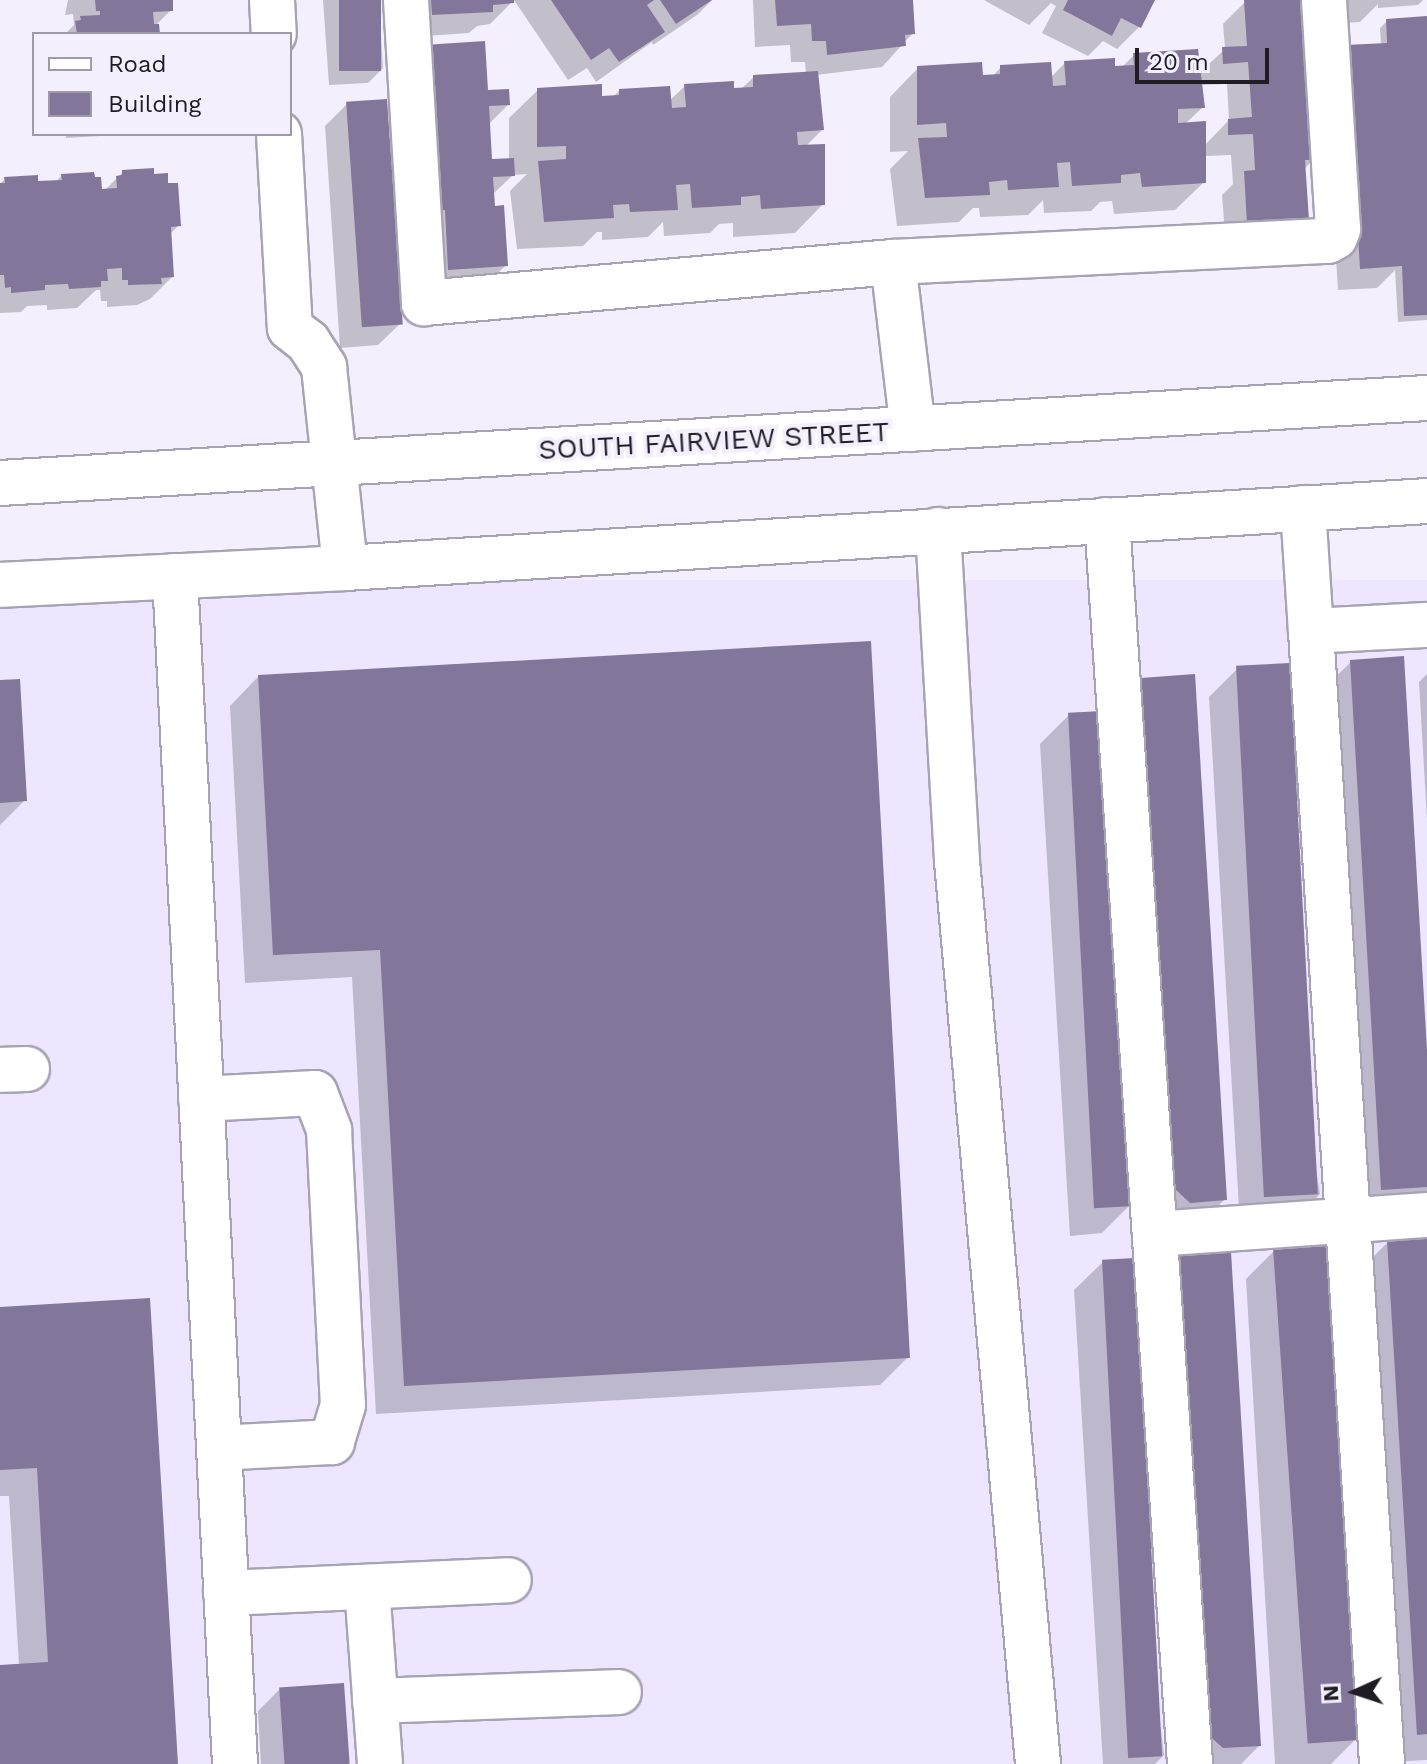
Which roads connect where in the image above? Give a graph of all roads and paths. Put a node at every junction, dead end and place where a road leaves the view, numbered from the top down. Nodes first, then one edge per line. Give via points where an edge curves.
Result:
1 (272, 0) edge
2 (406, 0) edge
3 (1324, 0) edge
4 (274, 32) edge
5 (279, 136) edge
6 (893, 262) junction
7 (1427, 398) edge
8 (913, 429) junction
9 (335, 464) junction
10 (0, 483) edge
11 (1427, 501) edge
12 (1303, 508) junction
13 (1107, 520) junction
14 (938, 530) junction
15 (345, 568) junction
16 (175, 576) junction
17 (0, 585) edge
18 (1427, 625) edge
19 (1311, 631) junction
20 (201, 1099) junction
21 (1427, 1215) edge
22 (1348, 1220) junction
23 (1155, 1234) junction
24 (219, 1448) junction
25 (509, 1580) dead end
26 (367, 1587) junction
27 (226, 1593) junction
28 (619, 1692) dead end
29 (375, 1701) junction
30 (235, 1764) edge
31 (380, 1764) edge
32 (1038, 1764) edge
33 (1190, 1764) edge
34 (1382, 1764) edge

1 - 4 main road
2 - 6 main road via 424,303
3 - 6 main road via 1335,237 1176,251
5 - 9 main road via 290,328 308,342 324,367
6 - 8 main road
7 - 8 main road, SOUTH FAIRVIEW STREET
8 - 9 main road, SOUTH FAIRVIEW STREET
9 - 10 main road, SOUTH FAIRVIEW STREET
9 - 15 main road
11 - 12 main road
12 - 13 main road
12 - 19 main road
13 - 14 main road
13 - 23 main road
14 - 15 main road
14 - 32 main road via 957,861
15 - 16 main road
16 - 17 main road
16 - 20 main road
18 - 19 main road
19 - 22 main road
20 - 24 main road
20 - 24 main road via 315,1093 329,1130 343,1405 332,1442
21 - 22 main road
22 - 23 main road
22 - 34 main road
23 - 33 main road
24 - 27 main road
25 - 26 main road
26 - 27 main road
26 - 29 main road
27 - 30 main road
28 - 29 main road
29 - 31 main road

